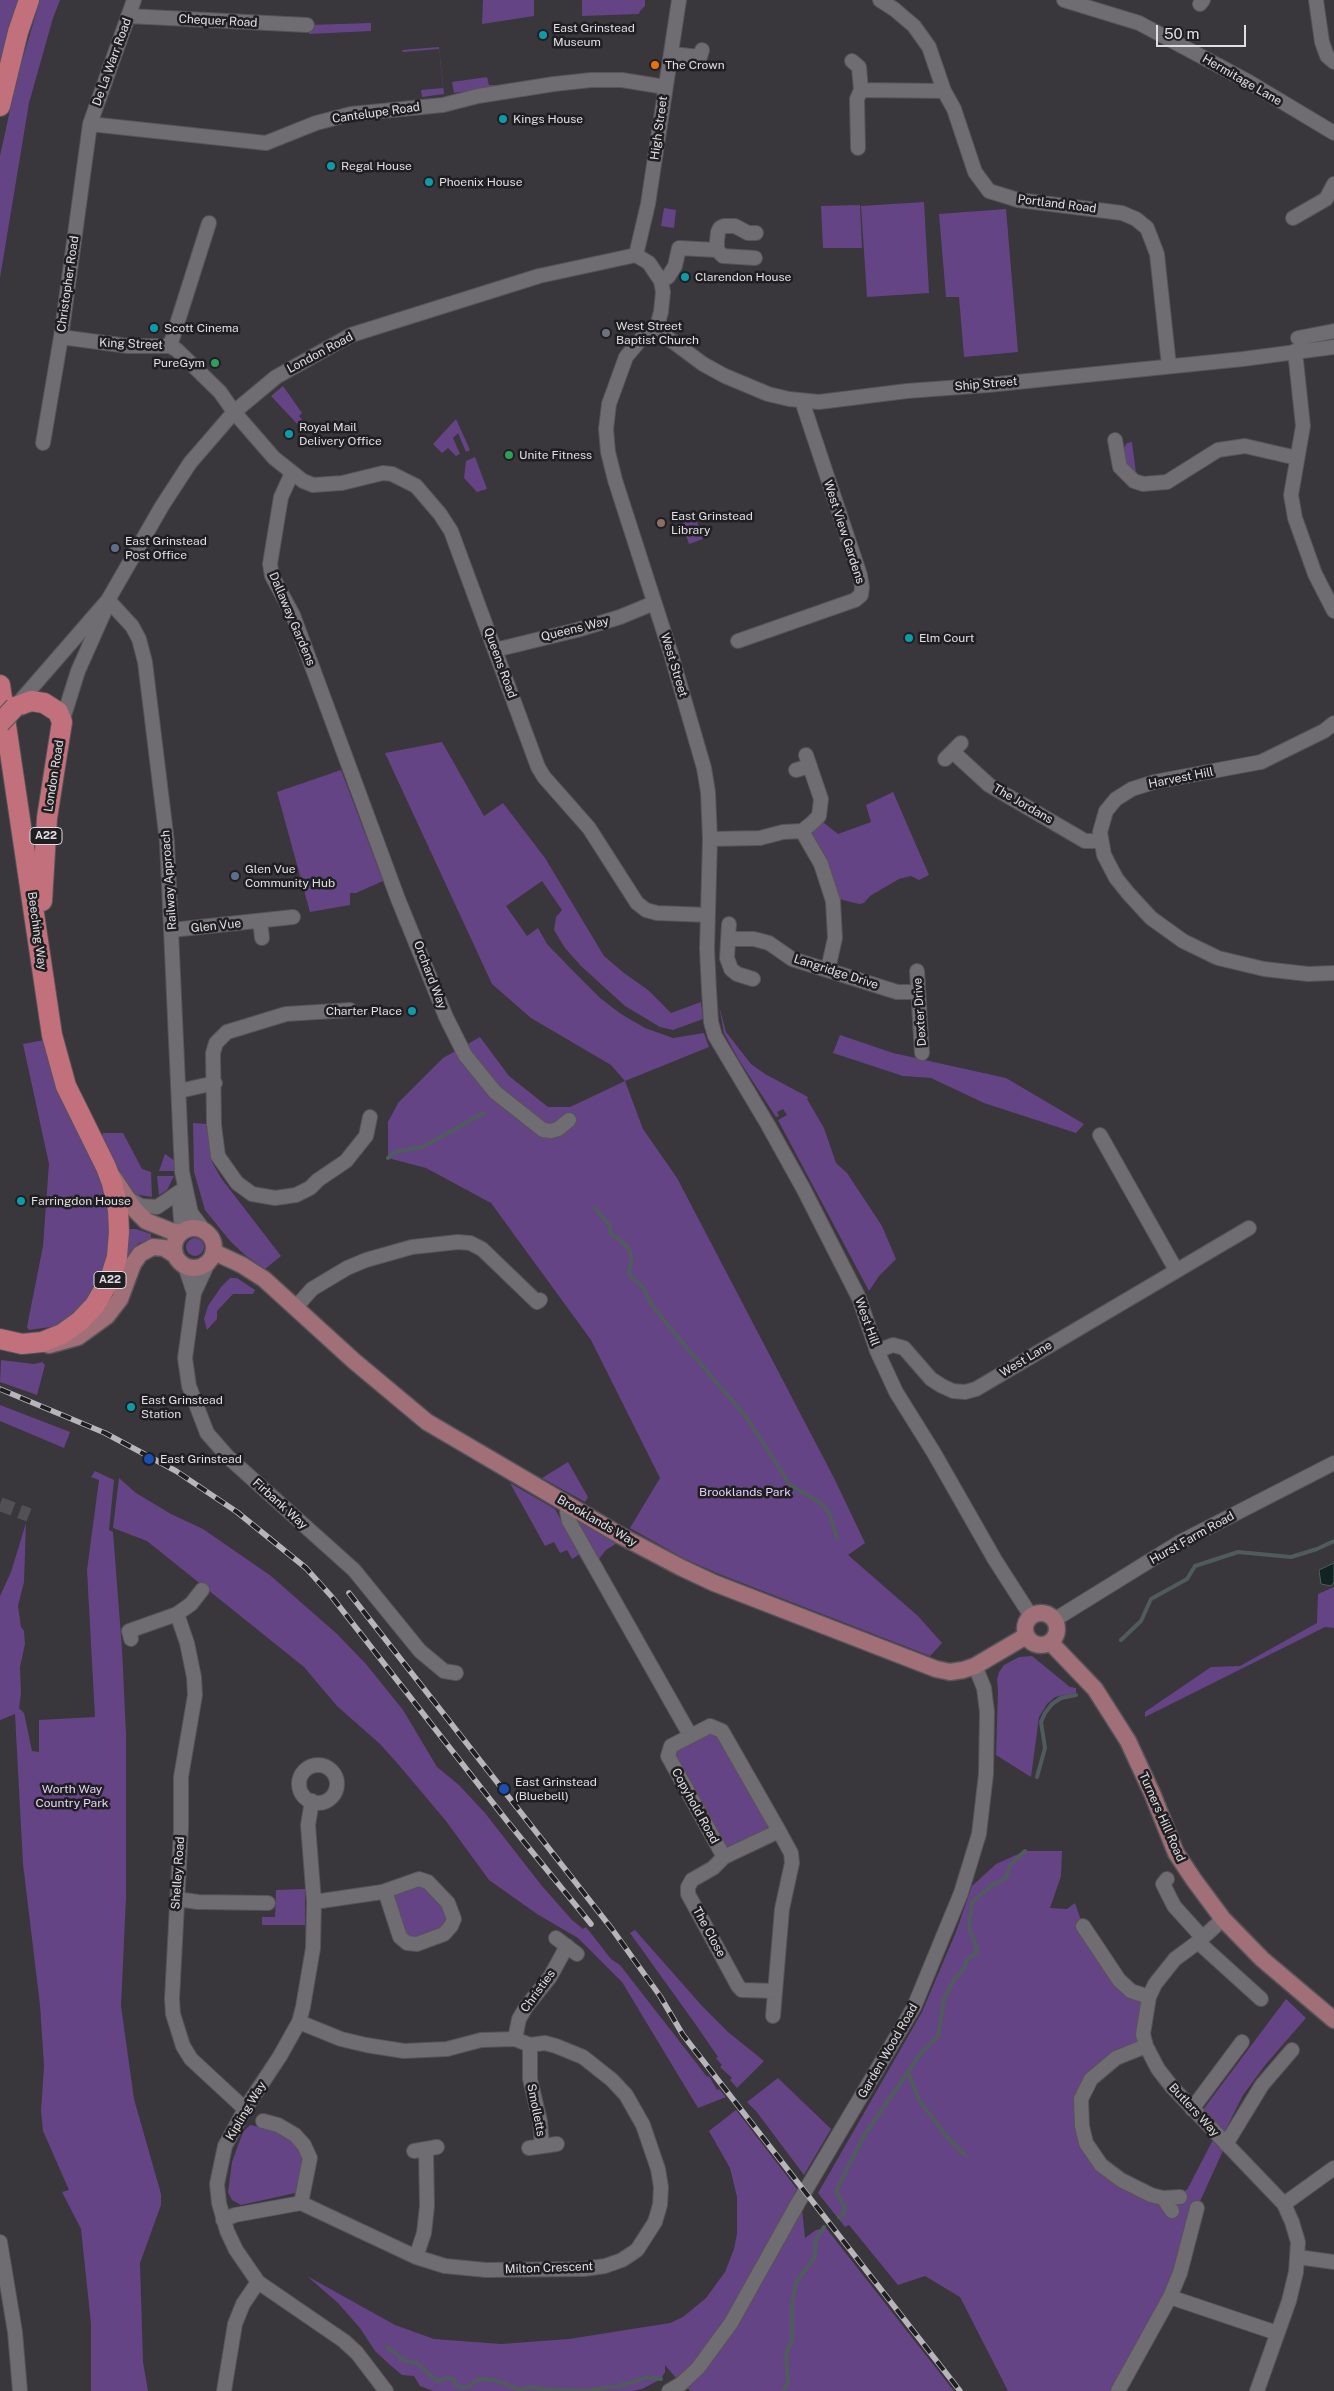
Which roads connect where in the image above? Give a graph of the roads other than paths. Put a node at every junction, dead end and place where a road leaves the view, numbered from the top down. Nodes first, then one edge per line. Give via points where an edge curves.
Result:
1 (29, 0) edge
2 (134, 0) edge
3 (679, 0) edge
4 (880, 0) edge
5 (1064, 0) edge
6 (1316, 0) edge
7 (128, 16) junction
8 (308, 25) dead end
9 (702, 50) dead end
10 (671, 54) junction
11 (852, 61) dead end
12 (1334, 62) edge
13 (665, 86) junction
14 (861, 90) junction
15 (944, 91) junction
16 (0, 106) edge
17 (90, 124) junction
18 (1334, 133) edge
19 (858, 148) dead end
20 (1334, 184) edge
21 (1293, 218) dead end
22 (209, 223) dead end
23 (756, 233) dead end
24 (718, 250) junction
25 (636, 255) junction
26 (755, 258) dead end
27 (661, 281) junction
28 (656, 329) junction
29 (1334, 331) edge
30 (1320, 334) junction
31 (61, 337) junction
32 (1296, 345) junction
33 (170, 346) junction
34 (1328, 348) edge
35 (1169, 366) junction
36 (802, 401) junction
37 (234, 412) junction
38 (1115, 440) dead end
39 (43, 443) dead end
40 (274, 458) joint
41 (1296, 458) junction
42 (292, 473) junction
43 (108, 600) junction
44 (654, 603) junction
45 (1334, 611) edge
46 (738, 641) dead end
47 (495, 650) junction
48 (0, 685) edge
49 (14, 707) junction
50 (62, 722) junction
51 (0, 723) edge
52 (1334, 724) edge
53 (953, 752) dead end
54 (348, 764) joint
55 (804, 764) dead end
56 (802, 831) junction
57 (710, 839) junction
58 (1100, 841) junction
59 (708, 915) junction
60 (293, 917) dead end
61 (260, 921) junction
62 (728, 924) dead end
63 (172, 930) junction
64 (262, 938) dead end
65 (728, 939) junction
66 (40, 950) junction
67 (828, 969) junction
68 (917, 971) dead end
69 (1334, 973) edge
70 (753, 980) dead end
71 (918, 992) junction
72 (350, 1010) dead end
73 (711, 1022) joint
74 (922, 1054) dead end
75 (215, 1083) junction
76 (179, 1091) junction
77 (370, 1117) dead end
78 (569, 1120) dead end
79 (1100, 1135) dead end
80 (106, 1167) junction
81 (182, 1172) junction
82 (179, 1192) junction
83 (126, 1197) junction
84 (1249, 1228) dead end
85 (204, 1230) junction
86 (182, 1232) junction
87 (211, 1258) junction
88 (180, 1261) junction
89 (1176, 1270) junction
90 (194, 1293) junction
91 (540, 1300) dead end
92 (295, 1308) junction
93 (0, 1340) edge
94 (22, 1344) junction
95 (877, 1351) junction
96 (1334, 1463) edge
97 (570, 1506) junction
98 (202, 1590) dead end
99 (177, 1614) junction
100 (1032, 1616) junction
101 (1054, 1620) junction
102 (1026, 1636) junction
103 (131, 1639) dead end
104 (1050, 1642) junction
105 (975, 1666) junction
106 (456, 1673) dead end
107 (690, 1734) junction
108 (312, 1801) dead end
109 (779, 1831) junction
110 (724, 1857) junction
111 (1167, 1879) dead end
112 (385, 1891) junction
113 (177, 1899) junction
114 (314, 1902) junction
115 (268, 1904) dead end
116 (1223, 1918) junction
117 (1082, 1926) dead end
118 (1200, 1940) junction
119 (567, 1946) dead end
120 (774, 1991) junction
121 (1148, 1997) junction
122 (1261, 1999) dead end
123 (773, 2016) dead end
124 (1334, 2020) edge
125 (299, 2022) junction
126 (515, 2038) junction
127 (1242, 2042) dead end
128 (530, 2045) junction
129 (1146, 2046) junction
130 (1292, 2050) dead end
131 (245, 2109) junction
132 (1192, 2109) junction
133 (263, 2122) dead end
134 (557, 2144) dead end
135 (1226, 2144) junction
136 (426, 2149) dead end
137 (1334, 2168) edge
138 (1180, 2197) dead end
139 (1163, 2198) junction
140 (302, 2203) junction
141 (1284, 2204) junction
142 (1197, 2208) dead end
143 (1172, 2211) dead end
144 (223, 2220) junction
145 (0, 2242) edge
146 (416, 2257) junction
147 (1298, 2257) junction
148 (1334, 2262) edge
149 (258, 2282) junction
150 (1170, 2297) junction
151 (1277, 2334) junction
152 (1122, 2390) edge
153 (20, 2391) edge
154 (224, 2391) edge
155 (386, 2391) edge
156 (669, 2391) edge
157 (1257, 2391) edge

1 - 16 highway
2 - 7 street, De La Warr Road
3 - 10 street, High Street
4 - 15 street, Portland Road via 914,26 929,47
5 - 18 street, Hermitage Lane via 1139,23 1249,82
6 - 12 street via 1322,42 1327,56
7 - 8 street, Chequer Road
7 - 17 street, De La Warr Road
9 - 10 street via 700,56
10 - 13 street, High Street
11 - 14 street via 859,67
13 - 17 street, Cantelupe Road via 622,80 590,80 529,88 443,105 351,114 316,123 266,143
13 - 25 street, High Street via 648,204
14 - 15 street
14 - 19 street via 857,99
15 - 35 street, Portland Road via 954,108 975,172 989,191 1018,200 1122,212 1147,228 1156,254
17 - 31 street, Christopher Road
20 - 21 street via 1326,199
22 - 33 street
23 - 24 street via 748,233 735,226 720,228
24 - 26 street via 727,257
24 - 27 street via 679,248 675,266
25 - 27 street via 649,263
25 - 37 street, London Road via 540,276 351,335 276,377
27 - 28 street via 661,312
28 - 36 street, Ship Street via 703,364 726,376 768,394
28 - 44 street, West Street via 641,339 626,357 609,404 606,429 615,480
29 - 30 street
30 - 32 street
30 - 34 street
31 - 33 street, King Street via 128,346
31 - 39 street, Christopher Road
32 - 34 street, Ship Street
32 - 35 street, Ship Street
32 - 41 street via 1303,426
33 - 37 street, King Street via 206,377
35 - 36 street, Ship Street via 835,401
36 - 46 street, West View Gardens via 860,575 861,595 855,600
37 - 40 street, King Street
37 - 43 street, London Road via 190,463
38 - 41 street via 1120,467 1134,481 1143,484 1167,482 1218,450 1246,446
40 - 42 street, Queens Road
41 - 45 street via 1292,495 1295,518 1315,574
42 - 47 street, Queens Road via 313,485 342,483 382,473 398,476 416,486 451,531
42 - 54 street, Dallaway Gardens via 281,497 270,564 272,576 293,615
43 - 49 street, London Road
43 - 50 street, London Road via 78,671
43 - 63 street, Railway Approach via 136,632 145,662 166,835
44 - 47 street, Queens Way via 585,628
44 - 57 street, West Street via 704,768
47 - 59 street, Queens Road via 538,767 589,828 637,903 657,913
48 - 66 highway, Beeching Way / A22
49 - 50 highway, London Road via 31,701 44,703 58,712
49 - 51 highway, London Road, bridge
50 - 66 highway, London Road / A22 via 47,818
52 - 58 street, Harvest Hill via 1261,762 1132,789 1116,799 1106,811 1101,821
53 - 58 street, The Jordans via 989,785 1085,841
54 - 78 street, Orchard Way via 398,899 446,1018 465,1055 495,1092 543,1130 558,1129
55 - 56 street via 821,799 821,808 819,816
56 - 57 street via 760,838
56 - 67 street via 821,864 833,901 835,938
57 - 59 street, West Street
58 - 69 street, Harvest Hill via 1104,856 1128,893 1151,918 1183,941 1218,958 1264,969
59 - 73 street, West Street
60 - 61 street, Glen Vue
61 - 63 street, Glen Vue
61 - 64 street
62 - 65 street
63 - 76 street, Railway Approach
65 - 67 street, Langridge Drive via 754,939 769,944 792,959
65 - 70 street via 727,958 731,969
66 - 80 highway, Beeching Way / A22 via 59,1065 75,1107
67 - 71 street, Langridge Drive via 897,992
68 - 71 street, Dexter Drive
71 - 74 street, Dexter Drive
72 - 75 street via 286,1014 227,1032 216,1043
73 - 95 street, West Hill via 721,1047 803,1188 858,1298
75 - 76 street
75 - 77 street via 214,1125 218,1156 237,1184 263,1197 296,1195 338,1168 366,1136
76 - 81 street, Railway Approach
79 - 89 street
80 - 83 main road, Beeching Way
80 - 94 highway, Beeching Way / A22 via 116,1197 119,1223 117,1257 110,1279 95,1305 72,1328 51,1339
81 - 82 street, Railway Approach
81 - 85 street, Railway Approach via 191,1213
82 - 83 street via 152,1208 140,1206
82 - 86 street, Railway Approach
83 - 86 main road, Beeching Way via 146,1221
84 - 89 street, West Lane
85 - 86 main road via 193,1228
85 - 87 main road via 213,1239
86 - 88 main road via 174,1243
87 - 88 main road via 199,1268
87 - 90 street, Firbank Way
87 - 92 main road, Brooklands Way via 242,1265 264,1279
88 - 90 street, Firbank Way
88 - 94 main road via 164,1248 148,1248 132,1264 114,1309 88,1332 57,1345
89 - 95 street, West Lane via 976,1389 965,1392 930,1379 904,1348 893,1346
90 - 106 street, Firbank Way via 186,1367 196,1407 207,1433 228,1457 354,1570 420,1651 444,1671
91 - 92 street via 537,1302 482,1249 458,1242 412,1247 366,1260 312,1290
92 - 97 main road, Brooklands Way via 427,1422
93 - 94 highway, A22
95 - 100 street, West Hill via 896,1392 995,1560
96 - 101 street, Hurst Farm Road via 1180,1542
97 - 105 main road, Brooklands Way via 623,1537 722,1586 936,1669 956,1671
97 - 107 street via 567,1512 569,1520
98 - 99 street
99 - 103 street via 129,1631
99 - 113 street, Shelley Road via 187,1643 195,1694 181,1776
100 - 101 main road via 1048,1614
100 - 102 main road via 1025,1629
101 - 104 main road via 1056,1636
102 - 104 main road via 1033,1643 1042,1645
102 - 105 main road, Brooklands Way
104 - 116 main road, Turners Hill Road via 1095,1688 1128,1741 1176,1853
105 - 156 street, Garden Wood Road via 984,1688 987,1712 986,1774 979,1834 961,1893 914,2007 731,2323 698,2368
107 - 109 street, Copyhold Road via 710,1726 722,1731
107 - 110 street, Copyhold Road via 671,1746 668,1756
108 - 114 street, Kipling Way via 308,1826
109 - 110 street, Copyhold Road
109 - 120 street via 791,1853 792,1863 782,1909
110 - 120 street, The Close via 714,1868 692,1880 688,1894 738,1986 742,1990
111 - 118 street via 1163,1884 1174,1906
112 - 112 street via 400,1937 407,1944 418,1944 444,1934 451,1926 454,1919 451,1908 428,1882 419,1879
112 - 114 street
113 - 115 street
113 - 131 street, Shelley Road via 172,1999 176,2029 191,2059
114 - 125 street, Kipling Way via 313,1948
116 - 118 street, Butlers Way
116 - 124 main road, Turners Hill Road via 1262,1959
117 - 121 street via 1119,1980 1131,1992
118 - 121 street, Butlers Way via 1175,1959
118 - 122 street
119 - 126 street, Christies via 550,1977 519,2019
120 - 123 street
121 - 129 street, Butlers Way via 1143,2034
125 - 126 street, Milton Crescent via 341,2039 404,2051 447,2049 481,2040
125 - 131 street, Kipling Way
126 - 128 street, Milton Crescent
127 - 132 street
128 - 134 street, Smolletts via 531,2090 540,2121 536,2147
128 - 146 street, Milton Crescent via 545,2043 583,2057 626,2095 643,2125 658,2168 660,2206 655,2222 637,2250 605,2266 584,2269 466,2269
129 - 132 street, Butlers Way via 1158,2069
129 - 139 street via 1116,2058 1091,2079 1081,2098 1082,2126 1086,2143 1101,2165 1120,2180
130 - 135 street, Butlers Way via 1262,2085
131 - 144 street, Kipling Way via 221,2160 217,2184
132 - 135 street, Butlers Way
133 - 140 street via 281,2119 300,2140 310,2158
135 - 141 street
136 - 146 street via 427,2206 424,2233
137 - 141 street
138 - 139 street
139 - 143 street
140 - 144 street
140 - 146 street, Milton Crescent
141 - 147 street via 1298,2242
142 - 150 street via 1180,2273
144 - 149 street, Kipling Way via 236,2250
145 - 153 street via 15,2332
147 - 148 street
147 - 151 street via 1289,2301
149 - 154 street via 235,2324
149 - 155 street, Kipling Way via 344,2341
150 - 151 street
150 - 152 street
151 - 157 street

